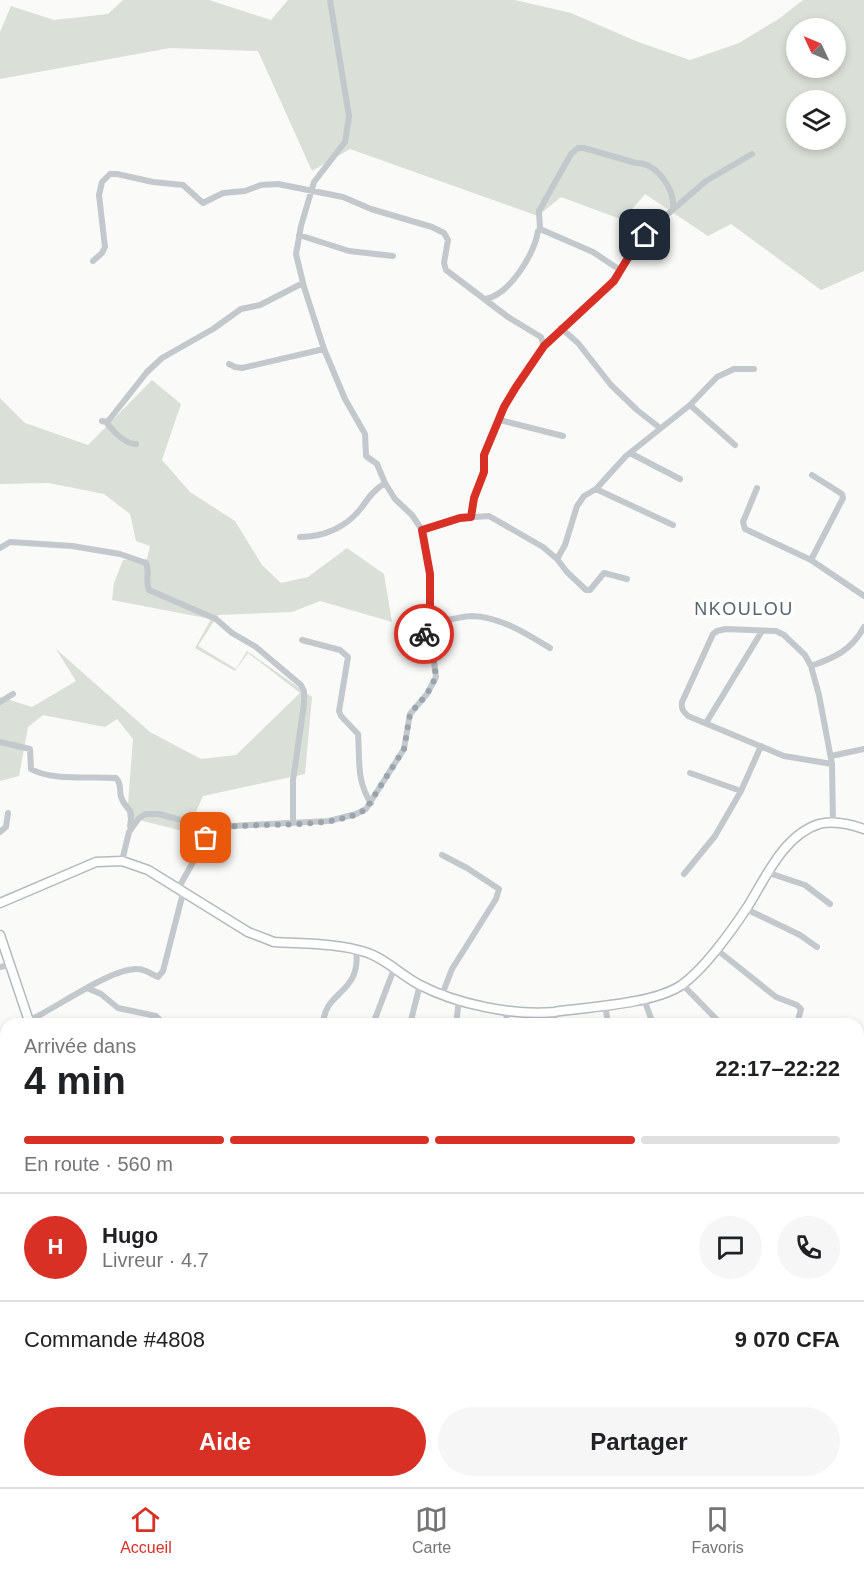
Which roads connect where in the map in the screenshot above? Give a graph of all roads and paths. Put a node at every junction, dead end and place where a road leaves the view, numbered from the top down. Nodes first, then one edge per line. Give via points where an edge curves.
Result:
1 (330, 0) edge
2 (752, 154) dead end
3 (311, 191) junction
4 (673, 210) junction
5 (540, 229) junction
6 (299, 235) junction
7 (393, 256) dead end
8 (93, 261) dead end
9 (620, 270) junction
10 (303, 283) junction
11 (486, 299) junction
12 (561, 328) junction
13 (544, 346) junction
14 (324, 349) junction
15 (229, 364) dead end
16 (754, 369) dead end
17 (690, 405) junction
18 (500, 420) junction
19 (660, 428) junction
20 (563, 436) dead end
21 (136, 444) dead end
22 (735, 444) dead end
23 (630, 453) junction
24 (812, 474) dead end
25 (680, 479) dead end
26 (385, 483) junction
27 (757, 488) dead end
28 (596, 489) junction
29 (471, 517) junction
30 (673, 525) dead end
31 (422, 530) junction
32 (300, 537) dead end
33 (0, 548) edge
34 (557, 559) junction
35 (811, 560) junction
36 (627, 579) dead end
37 (864, 596) edge
38 (430, 616) junction
39 (864, 627) edge
40 (762, 631) junction
41 (302, 640) dead end
42 (550, 648) dead end
43 (811, 666) junction
44 (13, 694) dead end
45 (0, 702) edge
46 (706, 723) junction
47 (0, 742) edge
48 (761, 746) junction
49 (864, 749) edge
50 (831, 756) junction
51 (832, 764) junction
52 (690, 772) dead end
53 (741, 791) junction
54 (371, 803) junction
55 (8, 813) dead end
56 (833, 822) junction
57 (293, 823) junction
58 (864, 829) edge
59 (214, 830) junction
60 (0, 832) edge
61 (129, 832) junction
62 (442, 855) dead end
63 (122, 861) junction
64 (769, 873) junction
65 (684, 874) dead end
66 (181, 891) junction
67 (0, 903) edge
68 (830, 904) dead end
69 (746, 909) junction
70 (0, 935) edge
71 (817, 947) dead end
72 (356, 949) junction
73 (716, 949) junction
74 (10, 965) junction
75 (0, 967) edge
76 (394, 969) junction
77 (682, 984) junction
78 (420, 985) junction
79 (87, 988) junction
80 (441, 995) junction
81 (644, 999) junction
82 (459, 1000) junction
83 (605, 1004) junction
84 (507, 1011) junction
85 (554, 1012) junction
86 (27, 1018) edge
87 (37, 1018) edge
88 (158, 1018) edge
89 (325, 1018) edge
90 (375, 1018) edge
91 (412, 1018) edge
92 (457, 1018) edge
93 (506, 1018) edge
94 (554, 1018) edge
95 (607, 1018) edge
96 (651, 1018) edge
97 (715, 1018) edge
98 (799, 1018) edge

1 - 3 street via 349,123 345,142 317,176
2 - 4 street via 706,181
3 - 6 street
3 - 8 street via 278,184 261,185 223,193 203,203 183,185 110,174 102,182 99,195 105,247
3 - 11 street via 343,196 444,233 448,240 446,270
4 - 5 street via 671,192 654,168 578,148 539,211
4 - 9 street via 645,235
5 - 9 street via 593,252
5 - 11 street via 522,269
6 - 7 street via 350,251
6 - 10 street via 296,254
9 - 12 street
10 - 14 street
10 - 21 street via 260,305 241,309 162,358 147,372 104,422 126,441
11 - 13 street via 541,337
12 - 13 street
12 - 19 street via 611,385
13 - 18 street via 504,407
14 - 15 street via 242,368
14 - 26 street via 365,434 366,456 380,468
16 - 17 street via 724,372
17 - 19 street
17 - 22 street
18 - 20 street
18 - 29 street via 484,455 484,472
19 - 23 street
23 - 25 street
23 - 28 street
24 - 35 street via 843,498
26 - 31 street
26 - 32 street via 336,529 319,536
27 - 35 street via 743,522 745,529
28 - 30 street
28 - 34 street via 578,504
29 - 31 street
29 - 34 street via 494,518
31 - 38 street via 430,566
33 - 57 street via 10,542 72,546 147,563 147,586 152,592 216,619 296,680 304,691 304,704 293,780
34 - 36 street via 586,590 604,573
35 - 37 street
38 - 42 street via 440,621 461,616 484,617 513,626
38 - 54 street via 424,634 432,646 436,677 410,714 404,749
39 - 43 street via 846,651
40 - 43 street via 784,635
40 - 46 street
40 - 46 street via 725,629 713,634 681,707 688,716
41 - 54 street via 340,650 348,657 339,711 358,734 359,774
43 - 50 street
44 - 45 street
46 - 48 street
47 - 61 street via 30,748 29,764 37,773 116,778 121,798 132,816
48 - 51 street via 784,756
48 - 53 street
49 - 50 street
50 - 51 street
51 - 56 street
52 - 53 street
53 - 65 street via 715,836
54 - 57 street via 361,812 337,820
55 - 60 street via 6,827
56 - 58 street
56 - 64 street via 820,824 799,836
57 - 59 street
59 - 61 street via 146,814
59 - 66 street via 206,838
61 - 63 street
62 - 80 street via 499,889
63 - 66 street via 148,870
63 - 67 street via 96,862
64 - 68 street via 805,885
64 - 69 street
66 - 72 street via 261,938
66 - 79 street via 160,975 130,969
69 - 71 street
69 - 73 street
70 - 74 street
72 - 76 street
72 - 89 street via 357,970 349,986 329,1005
73 - 77 street
73 - 98 street via 776,997 797,1005 801,1009
74 - 75 street
74 - 86 street
76 - 78 street
76 - 90 street
77 - 81 street
77 - 97 street
78 - 80 street
78 - 91 street
79 - 87 street
79 - 88 street via 118,1008
80 - 82 street
81 - 83 street
81 - 96 street
82 - 84 street
82 - 92 street
83 - 85 street
83 - 95 street
84 - 85 street
84 - 93 street
85 - 94 street

